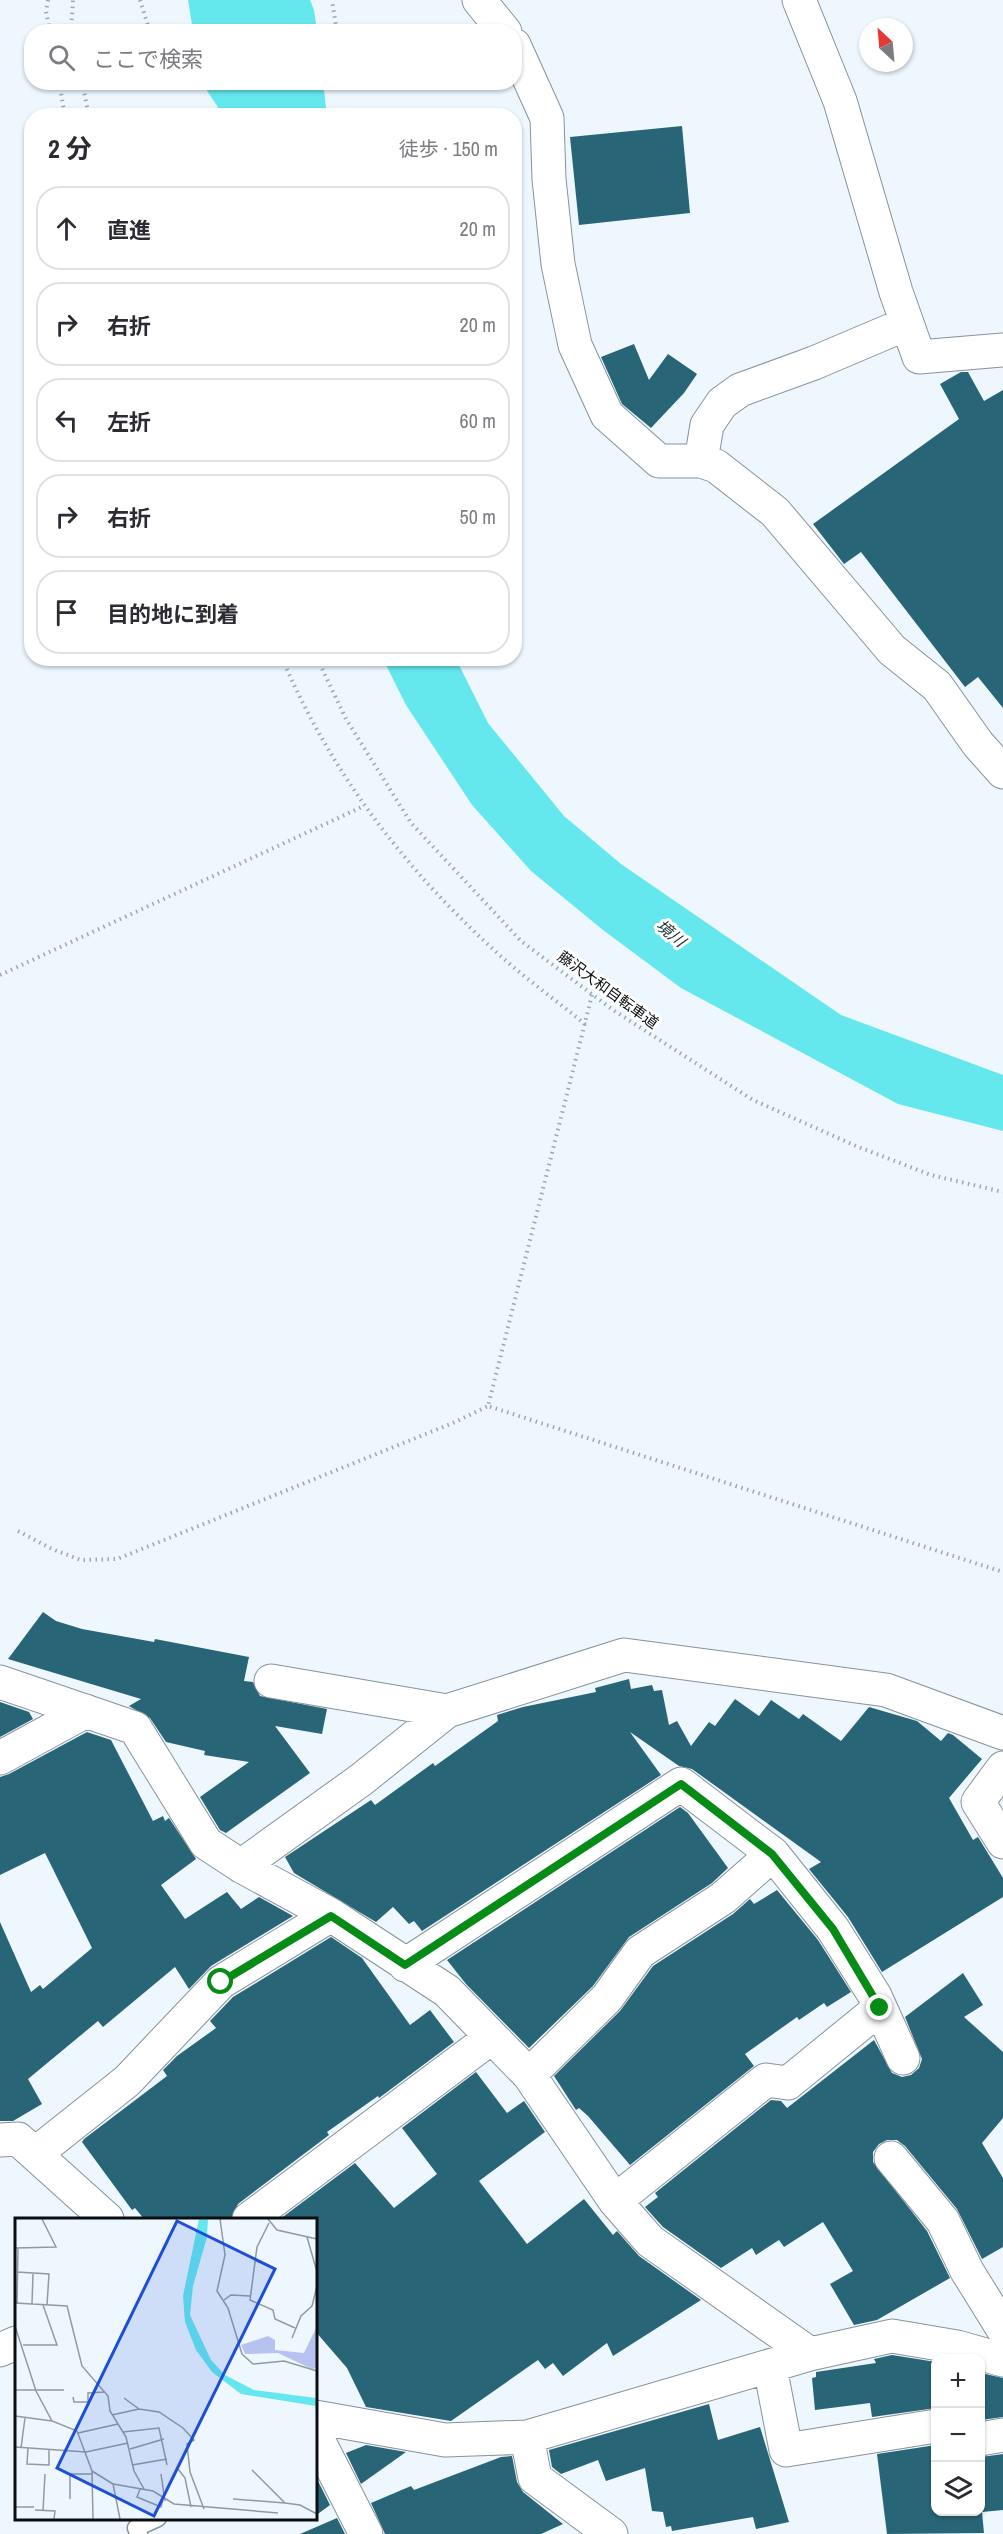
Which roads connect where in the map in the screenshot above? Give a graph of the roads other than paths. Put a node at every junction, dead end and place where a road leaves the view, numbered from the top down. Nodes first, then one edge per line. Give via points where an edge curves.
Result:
1 (478, 0) edge
2 (798, 0) edge
3 (498, 24) edge
4 (522, 63) edge
5 (906, 324) junction
6 (1003, 350) edge
7 (701, 461) junction
8 (1003, 772) edge
9 (270, 1681) dead end
10 (0, 1682) edge
11 (86, 1711) junction
12 (447, 1711) junction
13 (1003, 1733) edge
14 (0, 1758) edge
15 (1003, 1768) edge
16 (1003, 1842) edge
17 (772, 1854) junction
18 (241, 1866) junction
19 (331, 1916) junction
20 (405, 1965) junction
21 (880, 2008) junction
22 (492, 2037) junction
23 (903, 2058) dead end
24 (529, 2075) junction
25 (0, 2140) edge
26 (35, 2154) junction
27 (891, 2158) dead end
28 (615, 2201) junction
29 (106, 2218) edge
30 (250, 2218) edge
31 (1003, 2329) edge
32 (15, 2343) edge
33 (0, 2350) edge
34 (810, 2354) junction
35 (1003, 2360) edge
36 (770, 2367) junction
37 (931, 2427) edge
38 (316, 2433) edge
39 (1003, 2435) edge
40 (527, 2436) junction
41 (985, 2438) edge
42 (154, 2519) edge
43 (139, 2534) edge
44 (366, 2534) edge
45 (611, 2534) edge

1 - 3 street
2 - 5 street via 840,101
4 - 7 street via 547,118 558,264 575,345 590,384 607,415 658,461
5 - 6 street via 919,357
5 - 7 street via 740,390 722,403 707,425
7 - 8 street via 716,466 774,512 892,650 937,686
9 - 12 street
10 - 11 street
11 - 14 street
11 - 18 street via 135,1728 206,1843
12 - 13 street via 624,1655 886,1690
12 - 18 street via 362,1779
15 - 16 street via 978,1802
17 - 20 street via 681,1784
17 - 21 street via 833,1929
17 - 24 street via 723,1898 640,1952 607,1998
18 - 19 street
19 - 20 street
19 - 26 street via 221,1982 127,2081
20 - 22 street via 447,1991
21 - 23 street
21 - 28 street via 788,2083 766,2080
22 - 24 street
22 - 30 street
24 - 28 street
25 - 26 street via 18,2139
26 - 29 street
27 - 31 street via 943,2221 967,2271
28 - 34 street via 650,2241
32 - 33 street
34 - 35 street via 892,2336
34 - 36 street
36 - 37 street via 786,2450
36 - 40 street
38 - 40 street via 445,2440
38 - 44 street
39 - 41 street
40 - 45 street via 535,2478
42 - 43 lane via 136,2528

